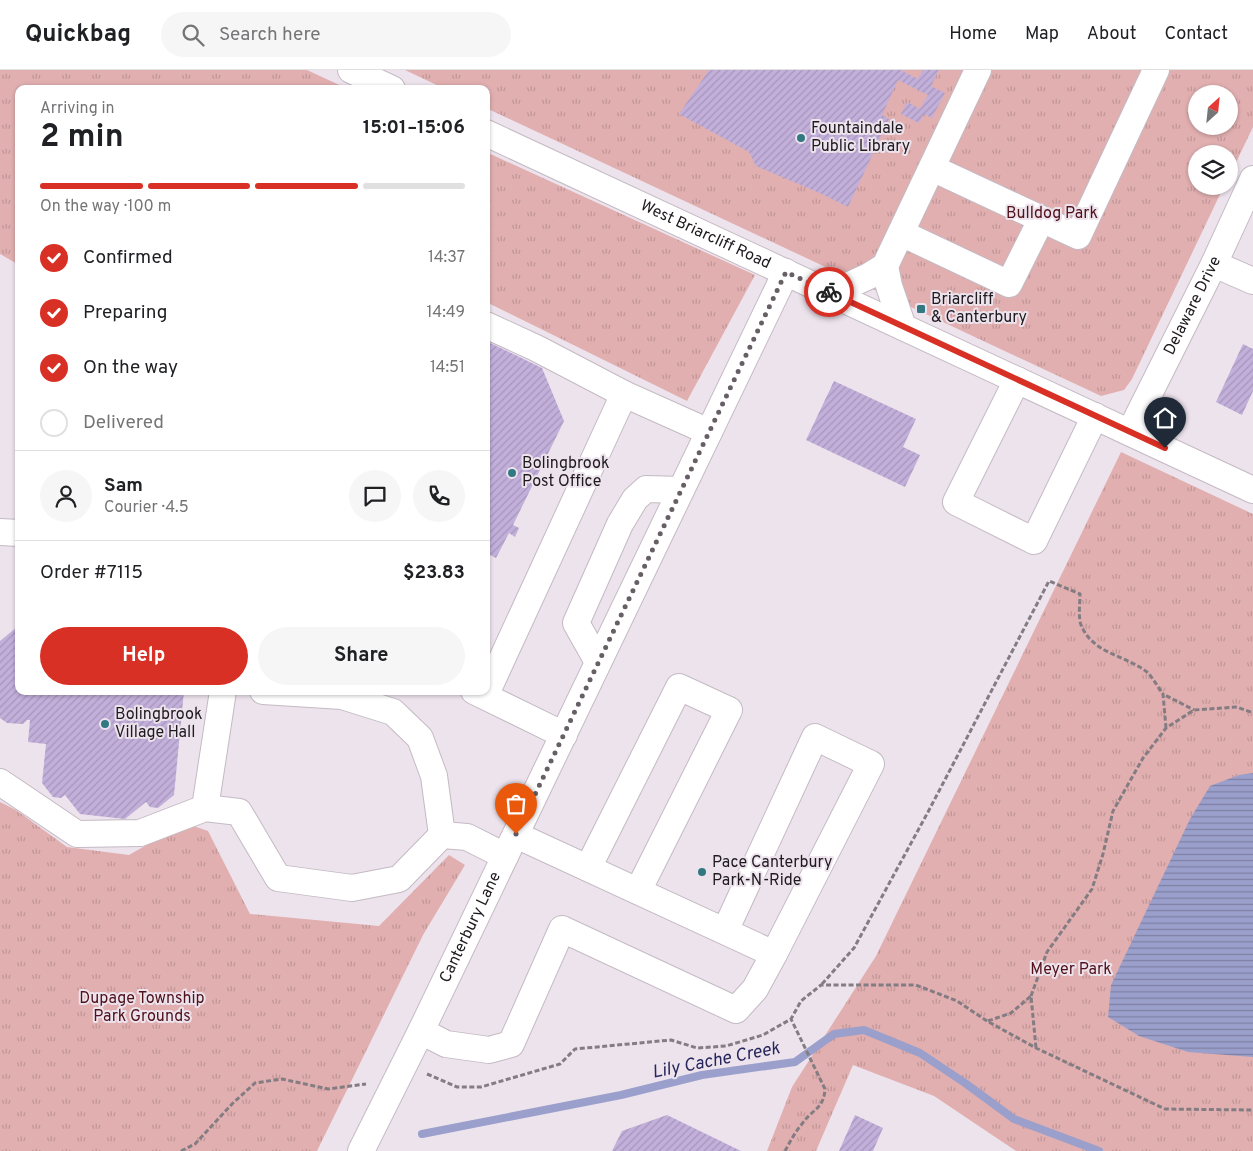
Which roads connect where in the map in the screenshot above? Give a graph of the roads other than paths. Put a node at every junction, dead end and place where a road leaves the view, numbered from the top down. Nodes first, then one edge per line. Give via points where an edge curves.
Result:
1 (351, 70) edge
2 (978, 70) edge
3 (1156, 70) edge
4 (383, 85) edge
5 (490, 134) edge
6 (932, 168) junction
7 (1253, 179) edge
8 (1041, 220) junction
9 (901, 233) junction
10 (1214, 264) junction
11 (885, 266) junction
12 (786, 272) junction
13 (1253, 281) edge
14 (832, 293) junction
15 (490, 327) edge
16 (903, 327) junction
17 (1017, 380) junction
18 (624, 394) junction
19 (1095, 416) junction
20 (709, 432) junction
21 (1130, 432) junction
22 (681, 490) junction
23 (1253, 490) edge
24 (0, 532) edge
25 (15, 533) edge
26 (598, 662) junction
27 (490, 673) edge
28 (222, 695) edge
29 (326, 695) edge
30 (482, 695) edge
31 (564, 734) junction
32 (0, 782) edge
33 (205, 808) junction
34 (442, 835) junction
35 (510, 845) junction
36 (588, 868) junction
37 (638, 891) junction
38 (725, 931) junction
39 (774, 954) junction
40 (421, 1031) junction
41 (361, 1151) edge

1 - 4 street
2 - 6 street
3 - 8 street via 1078,236
5 - 12 street, West Briarcliff Road
6 - 8 street
6 - 9 street
7 - 10 street, Delaware Drive
8 - 9 street via 1009,284
9 - 11 street
10 - 13 street
10 - 21 street, Delaware Drive
11 - 14 street
11 - 16 street via 888,286
12 - 14 street, West Briarcliff Road
12 - 20 street, Canterbury Lane
14 - 16 street, West Briarcliff Road
15 - 18 street
16 - 17 street, West Briarcliff Road
17 - 19 street, West Briarcliff Road
17 - 19 street via 956,502 1034,541
18 - 20 street
18 - 27 street
19 - 21 street, West Briarcliff Road
20 - 22 street, Canterbury Lane
21 - 23 street, West Briarcliff Road
22 - 26 street, Canterbury Lane
22 - 26 street via 646,489 620,524 576,623
24 - 25 street
26 - 31 street, Canterbury Lane
28 - 33 street
29 - 34 street via 342,696 393,712 420,738 432,772
30 - 31 street
31 - 35 street, Canterbury Lane
32 - 33 street via 77,834 140,833
33 - 34 street via 239,812 278,878 352,888 400,879
34 - 35 street
35 - 36 street
35 - 40 street, Canterbury Lane
36 - 37 street
36 - 37 street via 679,687 729,710
37 - 38 street
38 - 39 street
38 - 39 street via 815,737 871,764
39 - 40 street via 755,988 736,1010 562,928 511,1044 489,1050 446,1044
40 - 41 street, Canterbury Lane

